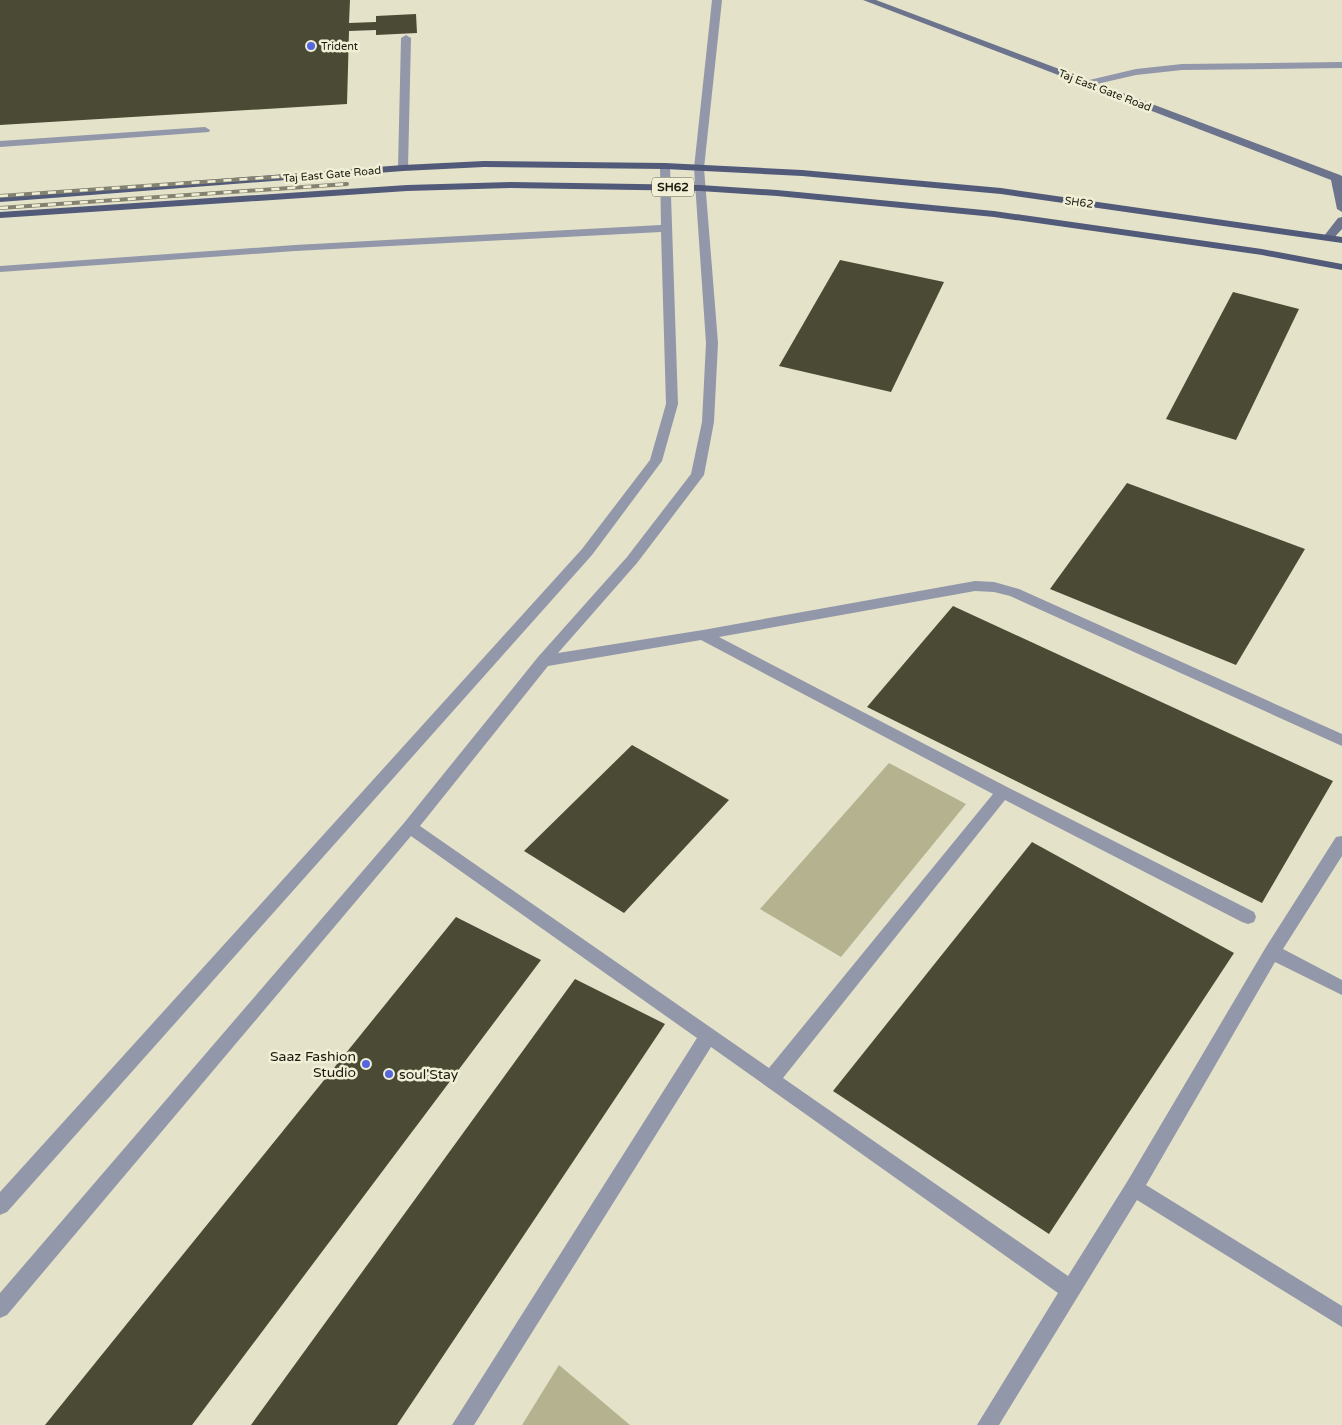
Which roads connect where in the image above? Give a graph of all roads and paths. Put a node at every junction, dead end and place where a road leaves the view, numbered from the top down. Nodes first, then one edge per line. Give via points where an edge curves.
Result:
1 (717, 0) edge
2 (868, 0) edge
3 (406, 38) dead end
4 (1342, 65) edge
5 (1088, 83) junction
6 (205, 130) dead end
7 (0, 144) edge
8 (665, 166) junction
9 (403, 168) junction
10 (699, 168) junction
11 (1339, 178) edge
12 (665, 187) junction
13 (700, 188) junction
14 (0, 199) edge
15 (1342, 209) edge
16 (0, 215) edge
17 (1342, 220) edge
18 (668, 228) junction
19 (1328, 238) junction
20 (1342, 240) edge
21 (1342, 267) edge
22 (0, 269) edge
23 (703, 635) junction
24 (543, 661) junction
25 (1342, 740) edge
26 (1003, 792) junction
27 (410, 827) junction
28 (1342, 842) edge
29 (1248, 917) dead end
30 (1272, 952) junction
31 (1342, 988) edge
32 (708, 1036) junction
33 (771, 1080) junction
34 (1134, 1188) junction
35 (0, 1206) edge
36 (1071, 1290) junction
37 (0, 1308) edge
38 (1342, 1317) edge
39 (462, 1425) edge
40 (987, 1425) edge

1 - 10 street
2 - 5 main road, Taj East Gate Road
3 - 9 street
4 - 5 street via 1182,66
5 - 11 main road, Taj East Gate Road
6 - 7 street
8 - 9 main road, Taj East Gate Road / SH62 via 493,164
8 - 10 main road, SH62 / SH62
8 - 12 street
9 - 14 main road, Taj East Gate Road / SH62
10 - 13 street
10 - 19 main road, SH62 / SH62 via 1001,191
11 - 15 main road
12 - 13 main road, SH62
12 - 16 main road, SH62 via 511,185 407,188
12 - 18 street
13 - 21 main road, SH62 via 994,214 1262,252
13 - 24 street via 712,343 708,422 697,476 632,560
17 - 19 main road
18 - 22 street via 295,248
18 - 35 street via 672,404 656,461 581,560
19 - 20 main road, SH62 / SH62
23 - 24 street
23 - 25 street via 975,586 994,586 1014,592
23 - 26 street
24 - 27 street
26 - 29 street
26 - 33 street
27 - 32 street
27 - 37 street
28 - 30 street
30 - 31 street
30 - 34 street
32 - 33 street
32 - 39 street
33 - 36 street
34 - 36 street
34 - 38 street
36 - 40 street

